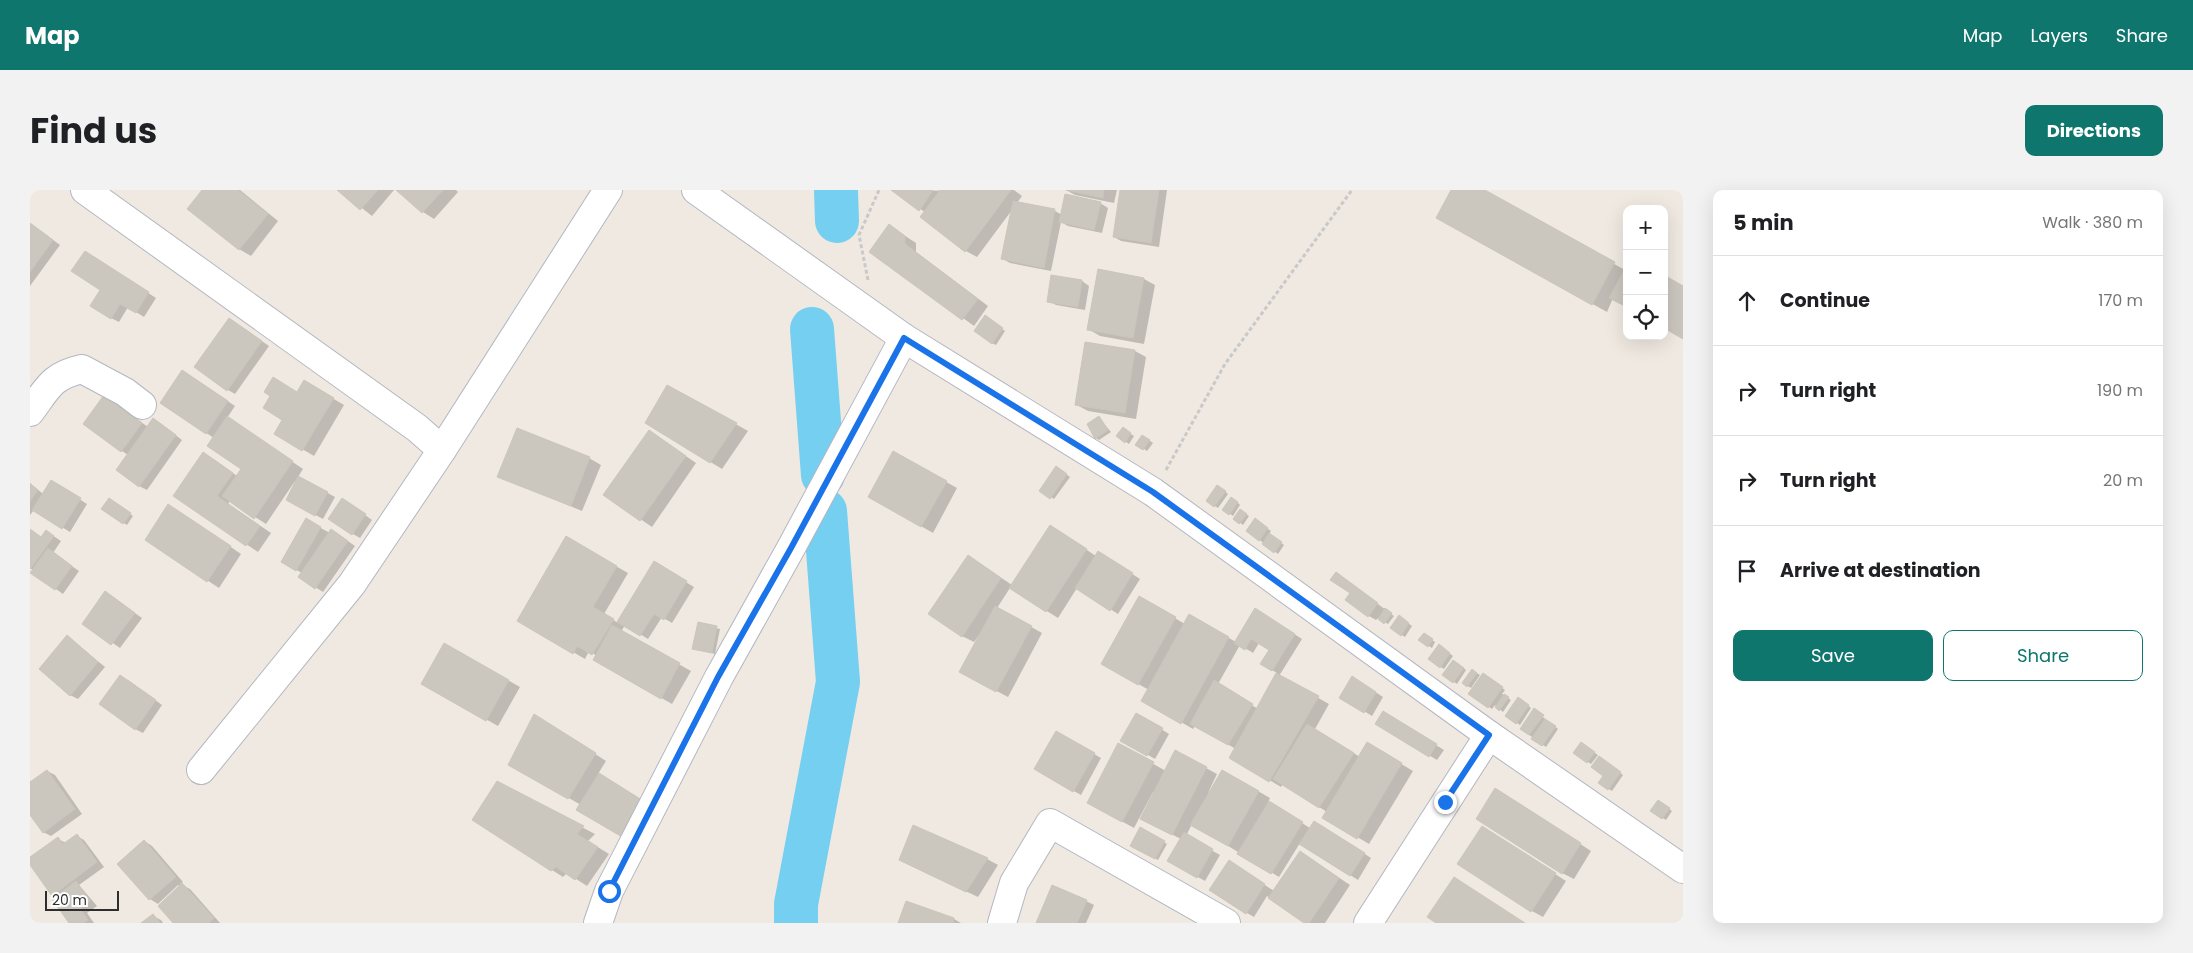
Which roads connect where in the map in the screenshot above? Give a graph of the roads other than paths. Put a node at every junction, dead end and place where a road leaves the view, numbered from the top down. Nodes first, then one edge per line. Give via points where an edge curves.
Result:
1 (85, 190) edge
2 (608, 190) edge
3 (696, 190) edge
4 (904, 338) junction
5 (142, 405) dead end
6 (30, 412) edge
7 (442, 450) junction
8 (1489, 735) junction
9 (201, 770) dead end
10 (1683, 869) edge
11 (598, 923) edge
12 (1002, 923) edge
13 (1226, 923) edge
14 (1368, 923) edge

1 - 7 street via 417,428
2 - 7 street
3 - 4 street
4 - 8 street via 1153,492
4 - 11 street via 718,677 609,891
5 - 6 street via 82,369 55,379
7 - 9 street via 352,584
8 - 10 street
8 - 14 street
12 - 13 street via 1014,883 1050,823

